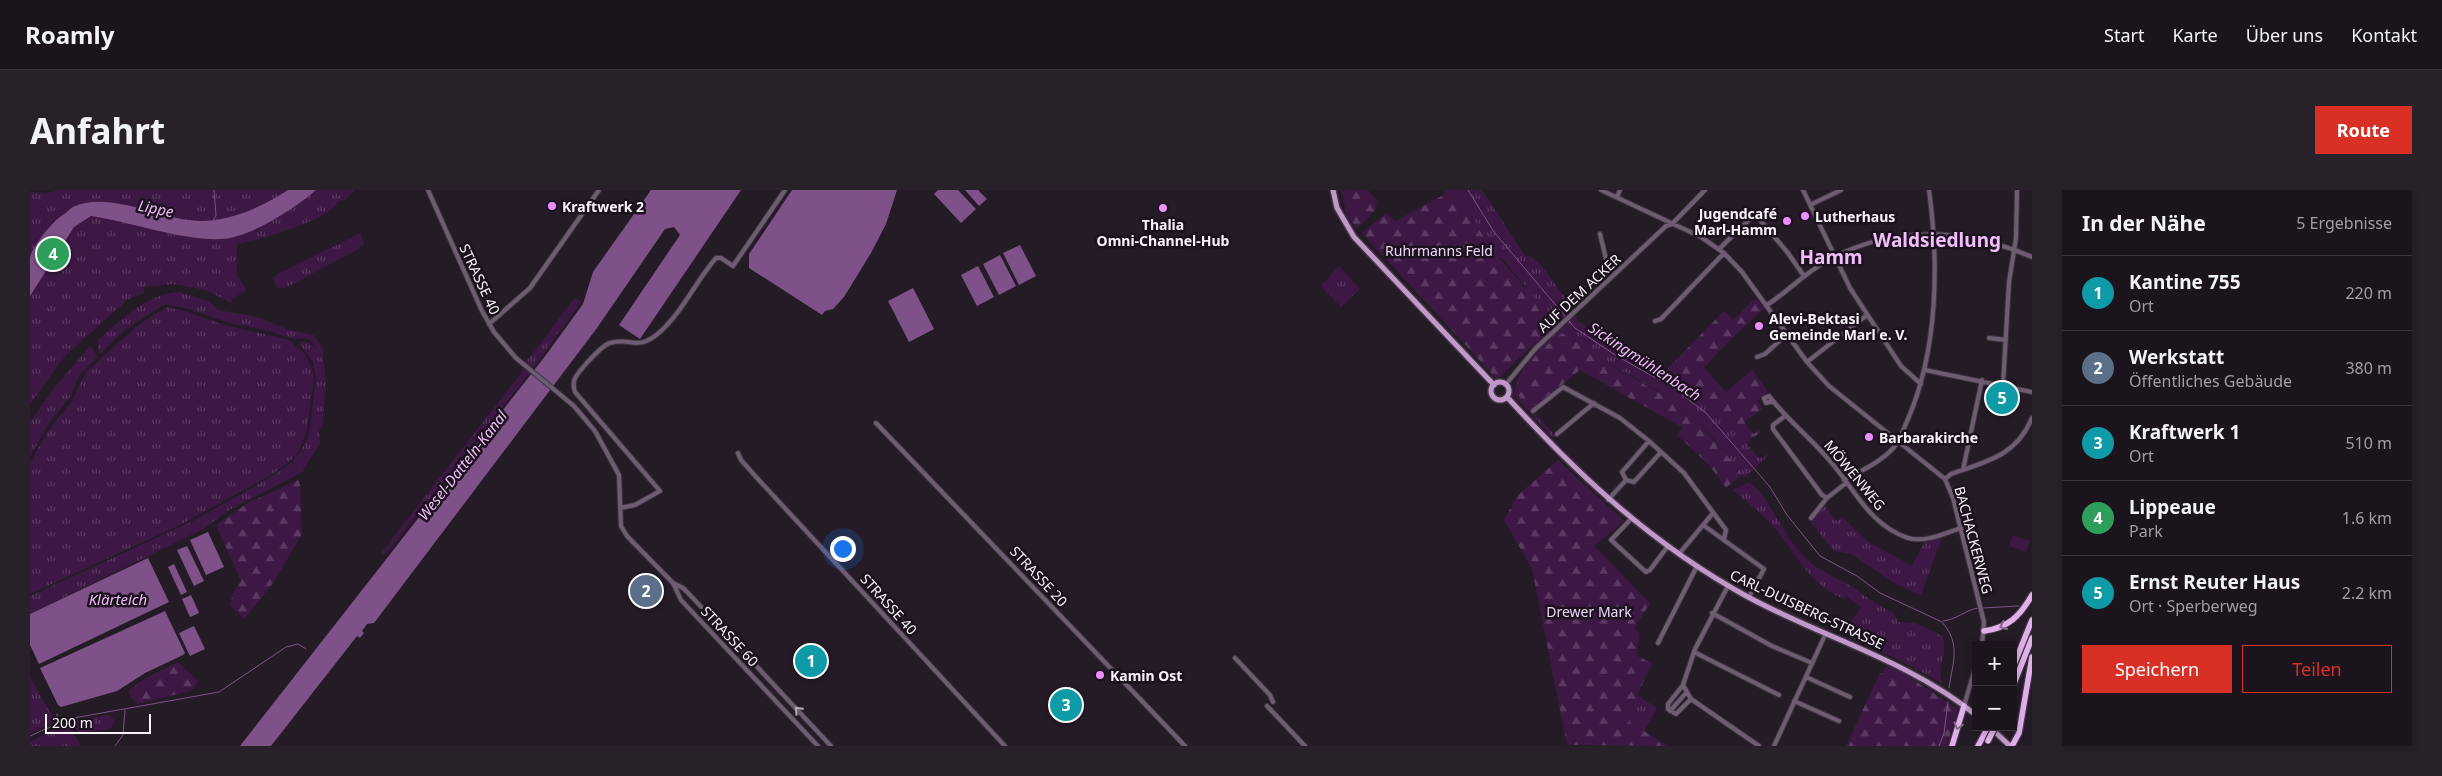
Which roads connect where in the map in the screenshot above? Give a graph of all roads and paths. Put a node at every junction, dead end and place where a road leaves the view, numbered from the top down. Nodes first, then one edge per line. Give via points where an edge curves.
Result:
1 (428, 190) edge
2 (600, 190) edge
3 (785, 190) edge
4 (1333, 190) edge
5 (1601, 190) edge
6 (1620, 190) edge
7 (1705, 190) edge
8 (1803, 190) edge
9 (1841, 190) edge
10 (1930, 190) edge
11 (2017, 190) edge
12 (1617, 197) junction
13 (1810, 204) junction
14 (1672, 224) junction
15 (1600, 234) dead end
16 (1933, 234) junction
17 (1719, 249) junction
18 (2013, 249) junction
19 (1724, 253) junction
20 (1835, 257) junction
21 (2032, 257) edge
22 (1615, 274) junction
23 (1804, 276) junction
24 (1767, 305) junction
25 (1867, 315) junction
26 (1655, 321) dead end
27 (489, 324) junction
28 (1787, 334) junction
29 (1989, 338) dead end
30 (2006, 340) junction
31 (1757, 357) dead end
32 (1807, 362) junction
33 (1925, 370) junction
34 (1982, 380) junction
35 (1506, 384) junction
36 (1921, 384) junction
37 (1494, 385) junction
38 (2002, 385) junction
39 (2032, 392) edge
40 (1507, 397) junction
41 (1773, 401) dead end
42 (1594, 403) junction
43 (1533, 410) dead end
44 (1785, 416) junction
45 (2032, 418) edge
46 (876, 423) dead end
47 (1557, 434) dead end
48 (1649, 441) junction
49 (1898, 442) junction
50 (1661, 452) junction
51 (738, 453) dead end
52 (1963, 470) junction
53 (1945, 479) junction
54 (1626, 480) junction
55 (1845, 482) junction
56 (1826, 498) junction
57 (1608, 500) junction
58 (620, 508) junction
59 (1713, 513) junction
60 (1811, 518) dead end
61 (1631, 519) junction
62 (1703, 525) junction
63 (1961, 528) junction
64 (1724, 539) junction
65 (1668, 546) junction
66 (1679, 554) junction
67 (1697, 566) junction
68 (672, 583) junction
69 (1728, 586) junction
70 (2032, 595) edge
71 (1749, 598) junction
72 (1712, 613) junction
73 (2032, 620) edge
74 (1984, 632) junction
75 (1826, 633) junction
76 (2032, 638) edge
77 (1983, 641) edge
78 (1658, 643) dead end
79 (1694, 652) junction
80 (2017, 657) edge
81 (2032, 657) edge
82 (1235, 658) dead end
83 (1812, 663) junction
84 (2017, 676) edge
85 (1806, 677) junction
86 (1972, 679) edge
87 (1683, 685) junction
88 (1686, 693) junction
89 (1779, 695) dead end
90 (1850, 697) dead end
91 (1691, 699) junction
92 (1794, 701) junction
93 (1273, 702) dead end
94 (1268, 706) dead end
95 (1964, 706) junction
96 (1670, 711) junction
97 (1972, 713) edge
98 (1839, 721) dead end
99 (1994, 731) edge
100 (1986, 741) edge
101 (818, 746) edge
102 (831, 746) edge
103 (1005, 746) edge
104 (1185, 746) edge
105 (1305, 746) edge
106 (1759, 746) edge
107 (1774, 746) edge
108 (1952, 746) edge
109 (1978, 746) edge
110 (2011, 746) edge

1 - 27 street, STRASSE 40
2 - 27 street via 530,288
3 - 58 street via 733,266 716,258 661,331 642,344 616,342 604,346 575,379 576,392 660,491 635,505
4 - 37 main road via 1337,208 1354,237
5 - 12 street, BACHACKERWEG
6 - 12 street
7 - 14 street, AUF DEM ACKER
8 - 13 street
9 - 13 street
10 - 16 street
11 - 18 street
12 - 14 street, BACHACKERWEG
13 - 20 street
14 - 17 street, BACHACKERWEG
14 - 22 street, AUF DEM ACKER
15 - 22 street via 1607,263
16 - 18 street via 1976,238
16 - 20 street via 1889,239
16 - 33 street via 1934,316
17 - 19 street, BACHACKERWEG
17 - 23 street via 1755,214
18 - 21 street
18 - 30 street
19 - 24 street, BACHACKERWEG
19 - 26 street
20 - 23 street
20 - 25 street
22 - 35 street, AUF DEM ACKER via 1536,348
23 - 24 street
24 - 28 street, BACHACKERWEG
25 - 32 street
25 - 36 street via 1901,366
27 - 58 street, STRASSE 40 via 516,358 567,399 595,431 617,471
28 - 31 street
28 - 32 street, BACHACKERWEG
29 - 30 street
30 - 38 street
32 - 49 street, BACHACKERWEG via 1829,386
33 - 34 street
33 - 36 street
34 - 38 street
34 - 52 street
35 - 37 main road via 1499,382
35 - 40 main road
36 - 49 street
37 - 40 main road via 1491,391 1494,398
38 - 39 street
40 - 57 main road, CARL-DUISBERG-STRASSE
41 - 44 street, MÖWENWEG
42 - 43 street via 1564,387
42 - 47 street
42 - 48 street
44 - 55 street, MÖWENWEG via 1824,455
44 - 56 street via 1773,425 1773,429
45 - 52 street via 2024,436 2013,448
46 - 104 street, STRASSE 20
48 - 50 street
48 - 54 street via 1622,472
49 - 53 street, BACHACKERWEG
49 - 55 street via 1876,462
50 - 54 street via 1634,482
50 - 59 street via 1684,473
51 - 103 street, STRASSE 40 via 757,478
52 - 53 street
53 - 63 street, BACHACKERWEG via 1950,486
54 - 57 street
55 - 56 street
55 - 63 street, MÖWENWEG via 1880,522 1908,538 1927,538
56 - 60 street
57 - 61 main road, CARL-DUISBERG-STRASSE
58 - 68 street, STRASSE 60 via 621,526 630,539
59 - 62 street
59 - 64 street via 1726,530
61 - 65 main road, CARL-DUISBERG-STRASSE
61 - 65 street via 1611,540 1646,572
62 - 64 street
62 - 66 street
63 - 74 street, BACHACKERWEG
64 - 71 street via 1764,569
65 - 66 main road, CARL-DUISBERG-STRASSE
66 - 67 main road, CARL-DUISBERG-STRASSE
67 - 69 main road, CARL-DUISBERG-STRASSE
67 - 78 street
68 - 101 street, STRASSE 60 via 680,598
102 -> 68 street via 691,596
69 - 71 main road, CARL-DUISBERG-STRASSE
69 - 72 street
70 -> 74 highway via 2010,624
71 - 75 main road, CARL-DUISBERG-STRASSE
72 - 79 street
72 - 83 street via 1780,650
73 - 80 highway
74 - 77 street, BACHACKERWEG
75 - 83 street
75 - 95 main road, CARL-DUISBERG-STRASSE via 1906,669
76 - 84 highway
79 - 87 street
79 - 89 street
81 - 110 highway via 2019,733
82 - 93 street
83 - 85 street
85 - 90 street
85 - 92 street
86 - 95 street
87 - 88 street
87 - 96 street via 1668,704
88 - 91 street
88 - 96 street
91 - 96 street via 1678,713
91 - 106 street
92 - 98 street
92 - 107 street
94 - 105 street
95 - 97 main road, CARL-DUISBERG-STRASSE
95 -> 108 highway
99 - 110 main road
100 - 109 highway

